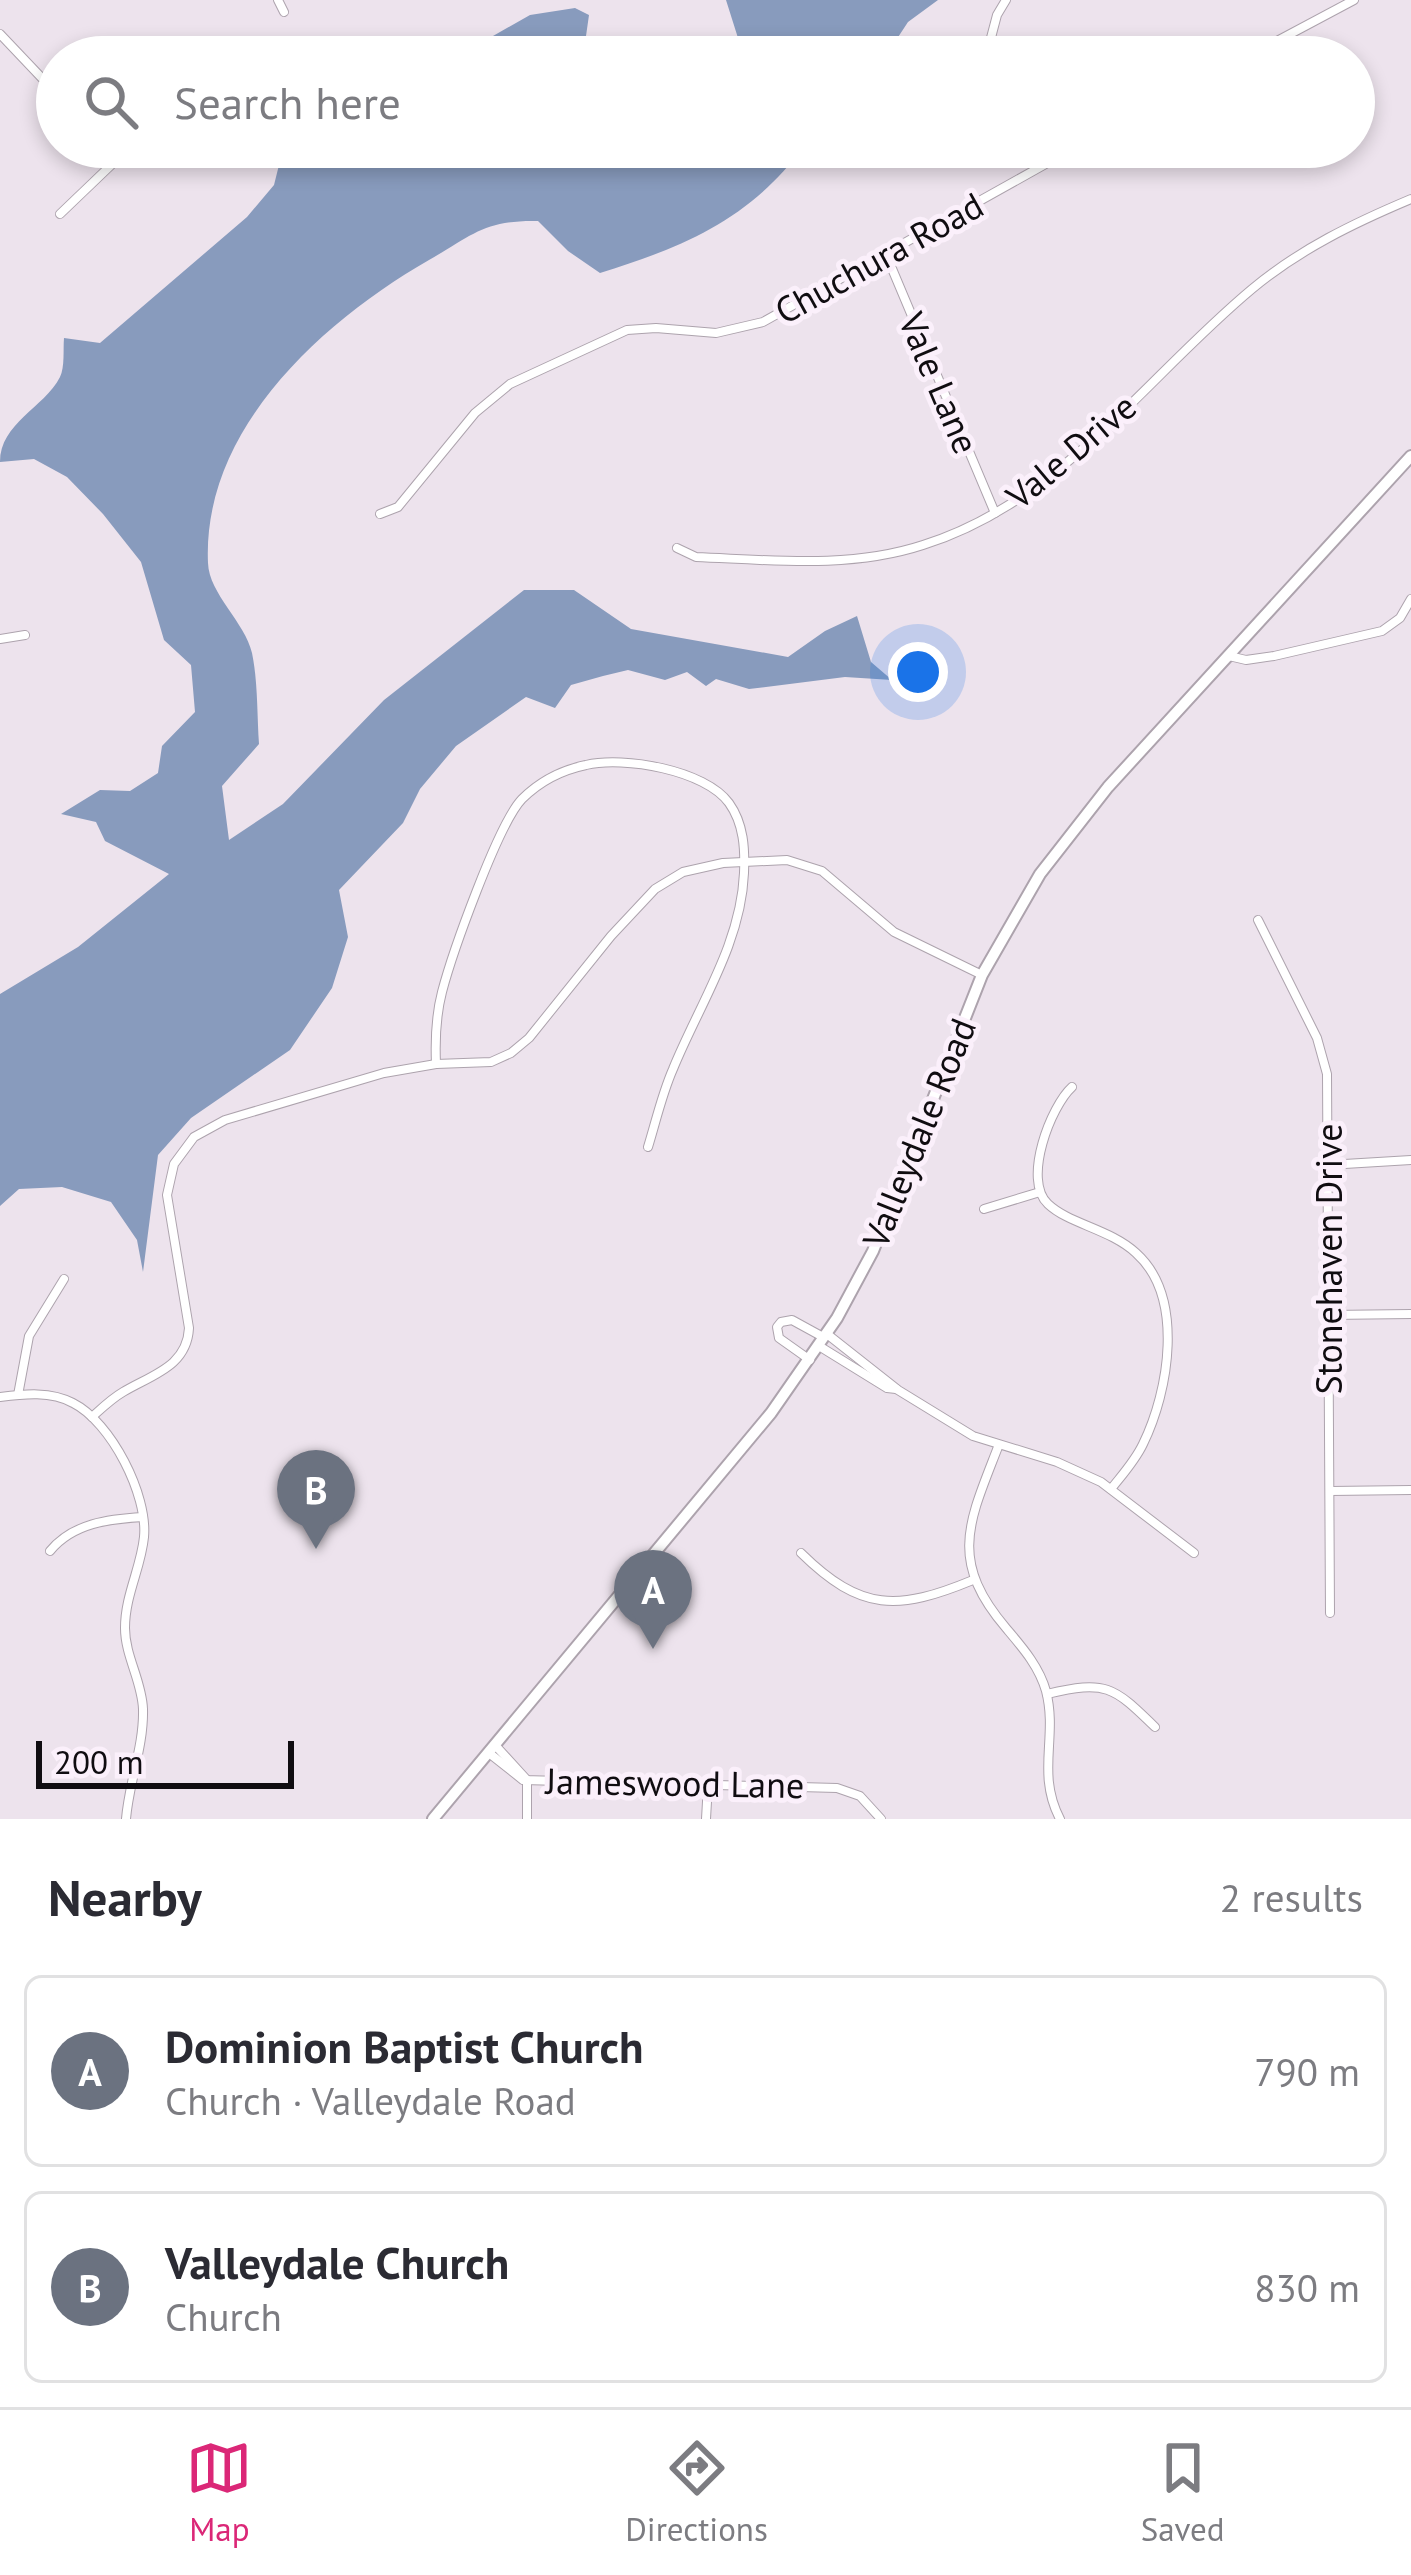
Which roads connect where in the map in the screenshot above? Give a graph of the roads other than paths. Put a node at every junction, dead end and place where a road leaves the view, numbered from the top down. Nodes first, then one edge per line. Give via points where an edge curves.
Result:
1 (278, 0) edge
2 (1006, 0) edge
3 (1354, 0) edge
4 (284, 12) dead end
5 (0, 34) edge
6 (991, 36) edge
7 (1286, 36) edge
8 (36, 72) edge
9 (108, 168) edge
10 (1038, 168) edge
11 (1411, 199) edge
12 (60, 214) dead end
13 (885, 252) junction
14 (1411, 456) edge
15 (995, 513) junction
16 (380, 514) dead end
17 (677, 548) dead end
18 (1411, 599) edge
19 (25, 635) dead end
20 (0, 640) edge
21 (1229, 656) junction
22 (744, 861) junction
23 (1258, 920) dead end
24 (982, 975) junction
25 (436, 1064) junction
26 (1072, 1087) dead end
27 (648, 1147) dead end
28 (1411, 1160) edge
29 (1328, 1165) junction
30 (1040, 1192) junction
31 (984, 1209) dead end
32 (64, 1279) dead end
33 (1411, 1314) edge
34 (1330, 1315) junction
35 (824, 1339) junction
36 (810, 1360) junction
37 (18, 1394) junction
38 (0, 1397) edge
39 (92, 1417) junction
40 (998, 1447) junction
41 (1111, 1490) junction
42 (1411, 1490) edge
43 (1330, 1491) junction
44 (143, 1517) junction
45 (50, 1551) dead end
46 (801, 1553) dead end
47 (1194, 1553) dead end
48 (973, 1580) junction
49 (1330, 1613) dead end
50 (1047, 1694) junction
51 (1155, 1727) dead end
52 (492, 1749) junction
53 (527, 1780) junction
54 (708, 1784) junction
55 (126, 1819) edge
56 (433, 1819) edge
57 (526, 1819) edge
58 (706, 1819) edge
59 (881, 1819) edge
60 (1060, 1819) edge

1 - 4 street
2 - 6 street
3 - 7 street
5 - 8 street
9 - 12 street
10 - 13 street, Chuchura Road
11 - 15 street, Vale Drive via 1311,247 1257,284 1074,457
13 - 15 street, Vale Lane
13 - 16 street, Chuchura Road via 764,322 716,333 627,330 510,384 475,413 398,507
14 - 21 main road, Valleydale Road
15 - 17 street, Vale Drive via 923,545 854,559 696,557
18 - 21 street via 1382,631 1274,656
19 - 20 street
21 - 24 main road, Valleydale Road via 1067,836
22 - 24 street via 787,860 822,871 894,932
22 - 25 street via 683,872 656,889 511,1053 480,1064
22 - 25 street via 733,808 702,780 597,763 550,778 518,804 484,876 442,992
22 - 27 street via 737,923 672,1069
23 - 29 street, Stonehaven Drive via 1324,1058
24 - 35 main road, Valleydale Road via 895,1202
25 - 39 street via 225,1120 187,1144 170,1173 167,1206 189,1337 169,1367
26 - 30 street via 1040,1154
28 - 29 street
29 - 34 street, Stonehaven Drive
30 - 31 street
30 - 41 street via 1048,1205 1138,1254 1166,1305 1153,1418
32 - 37 street via 29,1336
33 - 34 street
34 - 43 street, Stonehaven Drive
35 - 36 main road, Valleydale Road
35 - 36 street via 792,1319 777,1327 778,1338
35 - 40 street
36 - 52 main road, Valleydale Road
37 - 38 street
37 - 39 street via 61,1398
39 - 44 street via 140,1490
40 - 41 street via 1057,1462
40 - 48 street via 970,1528
41 - 47 street
42 - 43 street
43 - 49 street, Stonehaven Drive
44 - 45 street via 96,1522
44 - 55 street via 126,1612 143,1709
46 - 48 street via 841,1588 877,1602 922,1600
48 - 50 street
50 - 51 street via 1092,1685 1113,1690
50 - 60 street via 1047,1784
52 - 53 street, Jameswood Lane
52 - 56 main road, Valleydale Road
53 - 54 street, Jameswood Lane
53 - 57 street
54 - 58 street
54 - 59 street, Jameswood Lane via 837,1788 860,1796

